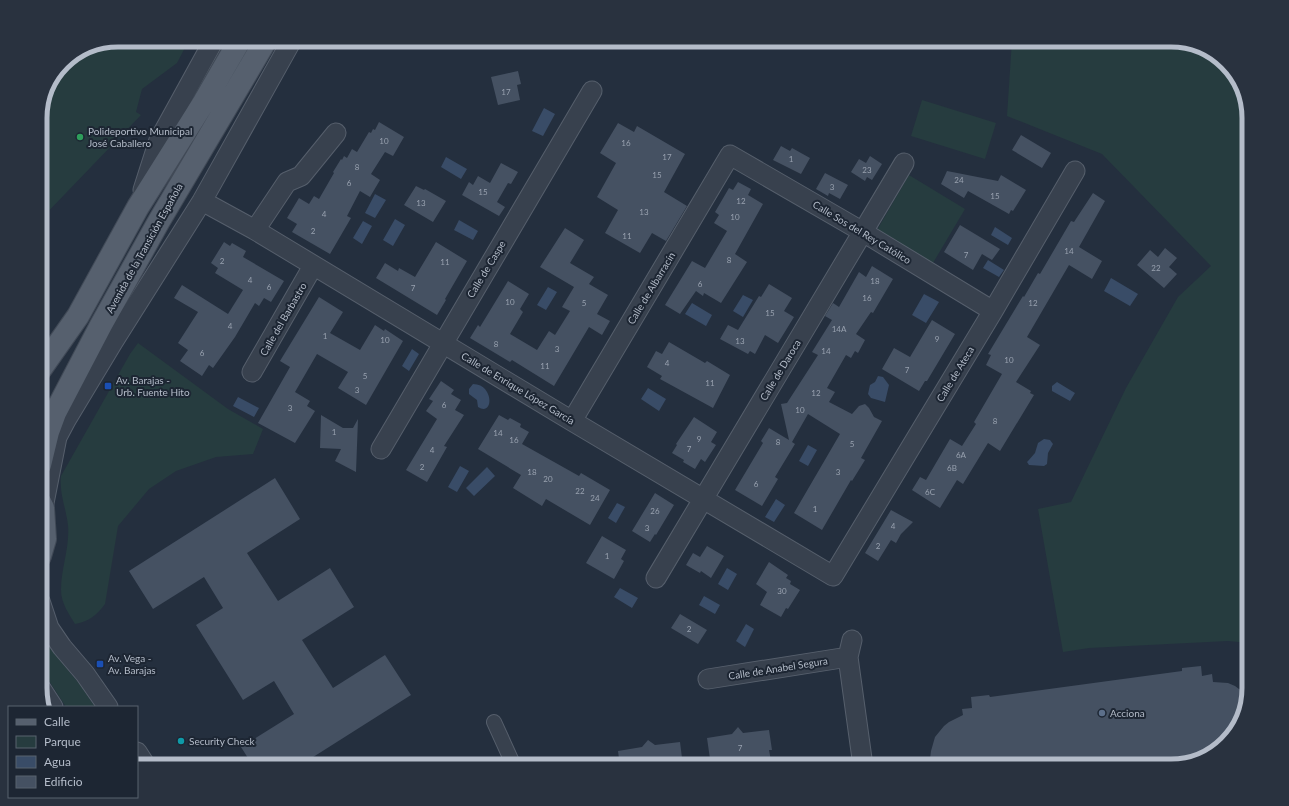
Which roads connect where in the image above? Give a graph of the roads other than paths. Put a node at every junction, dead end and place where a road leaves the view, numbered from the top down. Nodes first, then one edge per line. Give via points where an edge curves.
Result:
1 (210, 47) edge
2 (236, 47) edge
3 (262, 47) edge
4 (288, 47) edge
5 (592, 91) dead end
6 (336, 133) dead end
7 (730, 154) joint
8 (904, 163) dead end
9 (1075, 171) dead end
10 (202, 201) junction
11 (138, 207) junction
12 (255, 230) junction
13 (863, 232) junction
14 (313, 266) junction
15 (993, 311) junction
16 (443, 342) junction
17 (47, 360) edge
18 (252, 372) dead end
19 (572, 421) junction
20 (47, 436) edge
21 (381, 449) dead end
22 (47, 480) edge
23 (703, 499) junction
24 (833, 576) joint
25 (656, 578) dead end
26 (47, 622) edge
27 (708, 680) dead end
28 (107, 706) edge
29 (494, 722) dead end
30 (511, 759) edge
31 (862, 759) edge

1 - 11 street via 158,140
2 - 11 main road
3 - 20 main road, Avenida de la Transición Española via 159,221 101,326 55,414
4 - 10 street
5 - 16 street, Calle de Caspe
6 - 12 street via 301,176 287,182
7 - 13 street, Calle Sos del Rey Católico
7 - 19 street, Calle de Albarracín
8 - 13 street, Calle de Daroca
9 - 15 street, Calle de Ateca
10 - 12 street, Calle de Enrique López García
10 - 22 street via 113,342 57,437
11 - 17 main road via 78,316
12 - 14 street, Calle de Enrique López García
13 - 15 street, Calle Sos del Rey Católico
13 - 23 street, Calle de Daroca
14 - 16 street, Calle de Enrique López García
14 - 18 street, Calle del Barbastro
15 - 24 street, Calle de Ateca
16 - 19 street, Calle de Enrique López García
16 - 21 street, Calle de Caspe
19 - 23 street, Calle de Enrique López García
23 - 24 street, Calle de Enrique López García
23 - 25 street, Calle de Daroca
26 - 28 street via 62,647
27 - 31 street, Calle de Anabel Segura via 850,648
29 - 30 street

